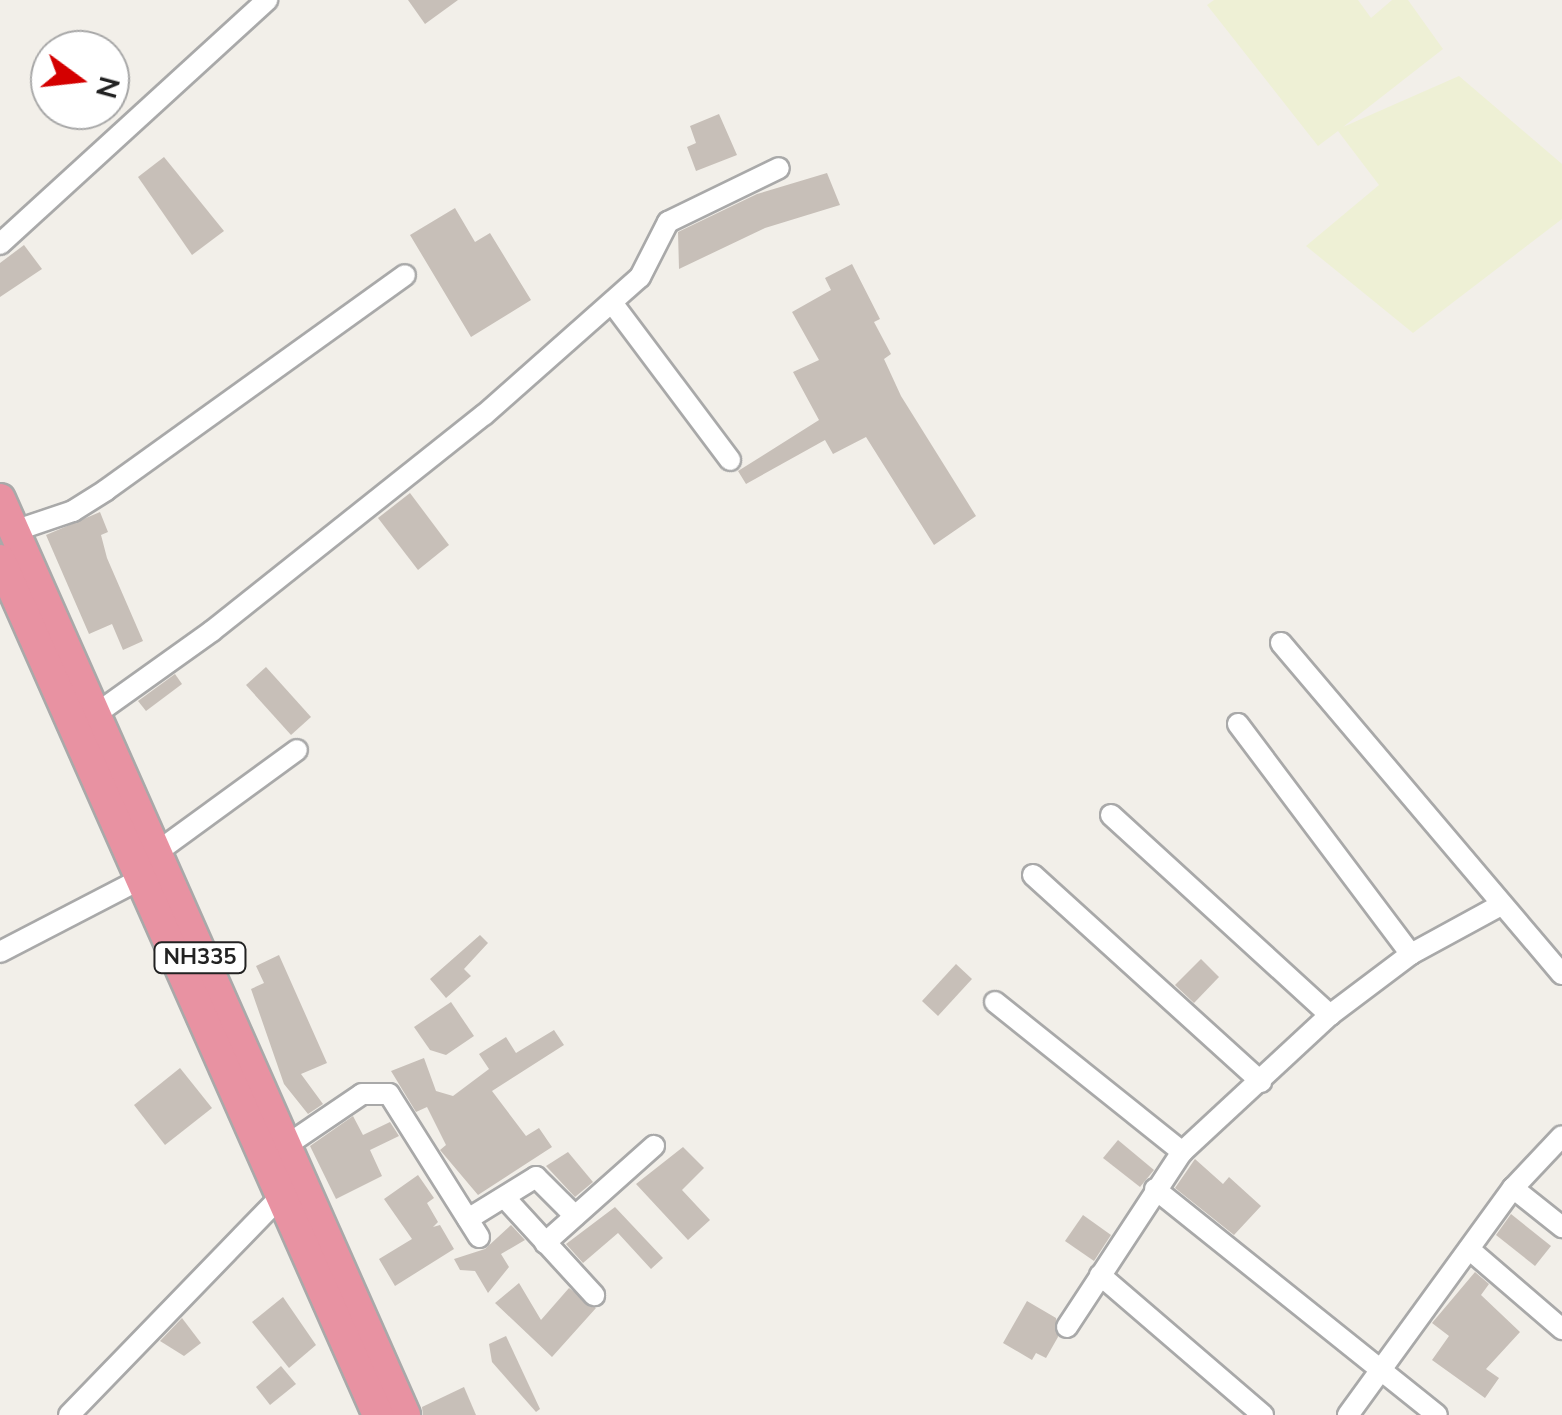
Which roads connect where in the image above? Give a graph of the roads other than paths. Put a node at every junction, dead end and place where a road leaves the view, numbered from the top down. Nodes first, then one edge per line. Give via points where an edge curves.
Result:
1 (267, 0) edge
2 (780, 168) dead end
3 (0, 244) edge
4 (405, 275) dead end
5 (613, 304) junction
6 (730, 460) dead end
7 (0, 499) edge
8 (14, 532) junction
9 (0, 560) edge
10 (1281, 643) dead end
11 (92, 716) junction
12 (1238, 724) dead end
13 (297, 750) dead end
14 (1111, 814) dead end
15 (146, 867) junction
16 (1033, 875) dead end
17 (1499, 906) junction
18 (0, 952) edge
19 (1411, 954) junction
20 (1562, 974) edge
21 (995, 1002) dead end
22 (1330, 1015) junction
23 (1261, 1082) junction
24 (1562, 1136) edge
25 (284, 1146) junction
26 (654, 1146) dead end
27 (1182, 1152) junction
28 (1513, 1188) junction
29 (1155, 1189) junction
30 (279, 1198) junction
31 (504, 1198) junction
32 (574, 1216) junction
33 (1562, 1227) edge
34 (544, 1242) junction
35 (1468, 1249) junction
36 (1100, 1274) junction
37 (594, 1295) dead end
38 (1067, 1327) dead end
39 (1562, 1329) edge
40 (1380, 1372) junction
41 (70, 1415) edge
42 (378, 1415) edge
43 (404, 1415) edge
44 (1263, 1415) edge
45 (1348, 1415) edge
46 (1437, 1415) edge

1 - 3 street
2 - 5 street via 668,222 640,277
4 - 8 street via 106,490
5 - 6 street
5 - 11 street via 347,526
7 - 8 highway, NH335
8 - 11 highway, NH335
9 - 15 highway, NH335
10 - 17 street
11 - 15 highway, NH335
12 - 19 street
13 - 15 street
14 - 22 street
15 - 18 street
15 - 25 highway, NH335
15 - 30 highway, NH335
16 - 23 street
17 - 19 street
17 - 20 street
19 - 22 street
21 - 27 street
22 - 23 street
23 - 27 street
24 - 28 street
25 - 31 street via 362,1094 388,1094 474,1228
25 - 43 highway, NH335
26 - 32 street
27 - 29 street
28 - 33 street
28 - 35 street
29 - 36 street
29 - 40 street
30 - 41 street
30 - 42 highway, NH335
31 - 32 street via 528,1179 542,1178
31 - 34 street
32 - 34 street
34 - 37 street
35 - 39 street
35 - 40 street
36 - 38 street
36 - 44 street
40 - 45 street
40 - 46 street

